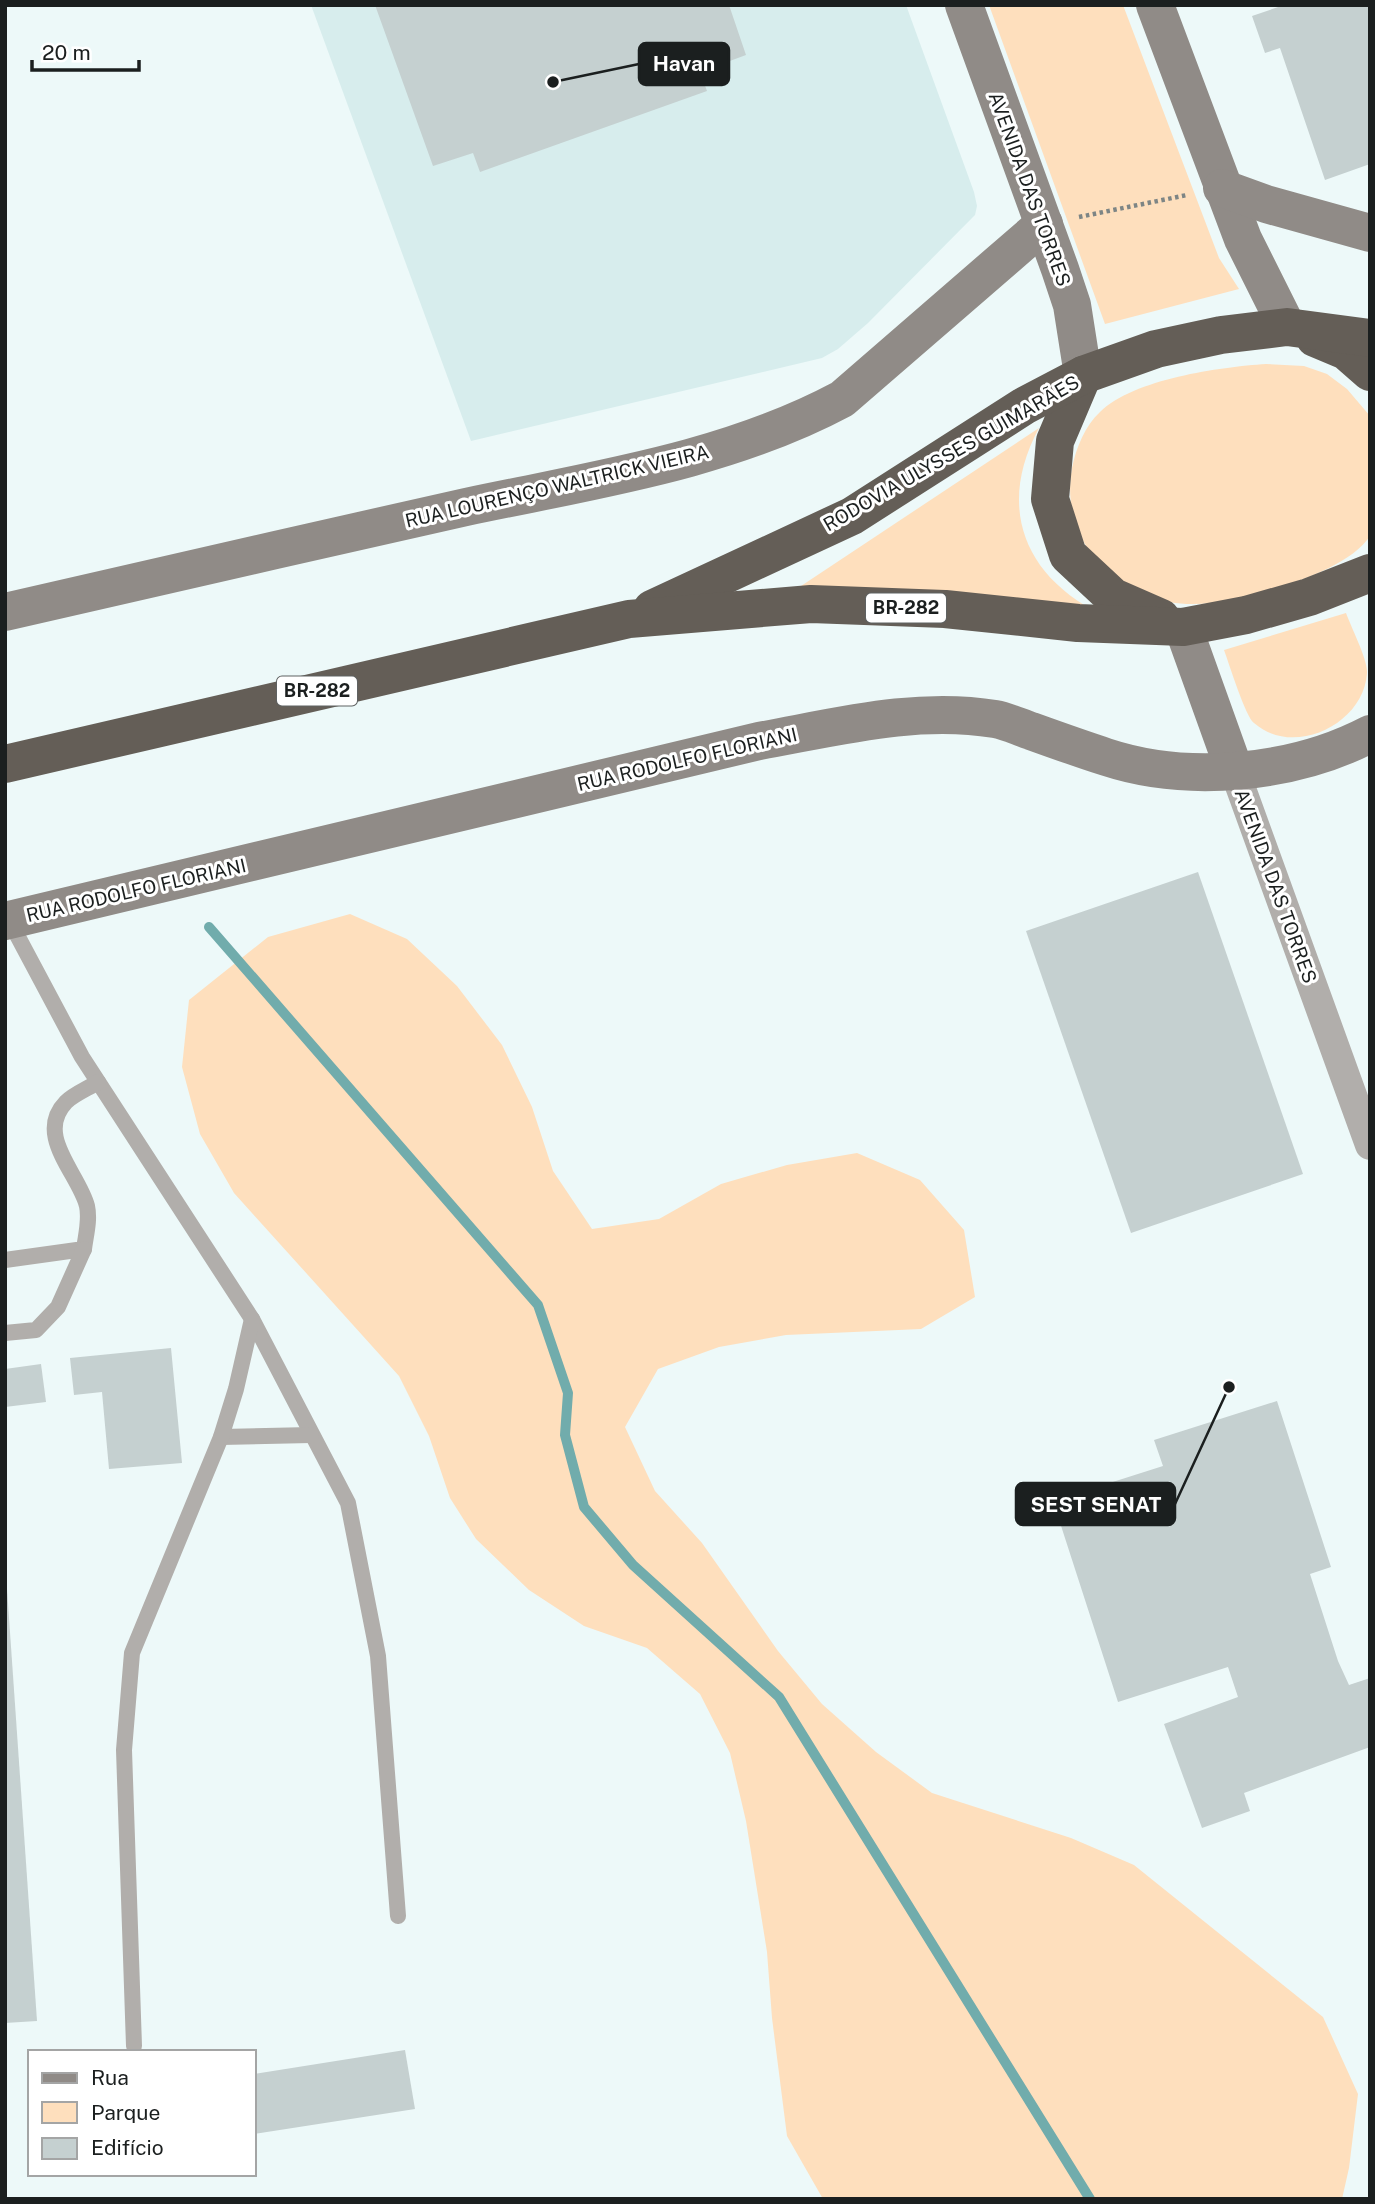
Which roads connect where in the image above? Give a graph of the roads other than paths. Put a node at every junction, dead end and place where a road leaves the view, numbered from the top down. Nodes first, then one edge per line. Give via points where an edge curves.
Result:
1 (964, 5) edge
2 (1155, 5) edge
3 (1222, 188) junction
4 (1044, 224) junction
5 (1370, 233) edge
6 (1287, 327) junction
7 (1370, 338) edge
8 (1370, 372) edge
9 (1083, 375) junction
10 (1369, 574) edge
11 (5, 612) edge
12 (629, 619) junction
13 (1183, 627) junction
14 (1370, 734) edge
15 (5, 764) edge
16 (1235, 772) junction
17 (7, 921) edge
18 (99, 1082) junction
19 (1370, 1145) edge
20 (84, 1249) junction
21 (5, 1260) edge
22 (252, 1319) junction
23 (5, 1334) edge
24 (311, 1435) junction
25 (221, 1437) junction
26 (398, 1916) dead end
27 (134, 2046) dead end

1 - 4 main road, AVENIDA DAS TORRES
2 - 3 main road
3 - 5 main road
3 - 6 main road
4 - 9 main road, AVENIDA DAS TORRES via 1072,305
4 - 11 main road, RUA LOURENÇO WALTRICK VIEIRA via 842,399 753,440 675,462
6 - 7 highway, RODOVIA ULYSSES GUIMARÃES / BR-282
6 - 8 highway via 1346,351
6 - 9 highway, RODOVIA ULYSSES GUIMARÃES / BR-282 via 1156,349
9 - 12 highway, RODOVIA ULYSSES GUIMARÃES / BR-282 via 852,516
9 - 13 highway via 1055,441 1050,499 1069,555 1113,597
10 - 13 highway, RODOVIA ULYSSES GUIMARÃES / BR-282 via 1247,615
12 - 13 highway, RODOVIA ULYSSES GUIMARÃES / BR-282 via 811,604
12 - 15 highway, RODOVIA ULYSSES GUIMARÃES / BR-282
13 - 16 main road, AVENIDA DAS TORRES
14 - 16 main road, RUA RODOLFO FLORIANI via 1301,760
16 - 17 main road, RUA RODOLFO FLORIANI via 1173,771 1110,758 998,719 938,713 877,719 759,741
16 - 19 street, AVENIDA DAS TORRES
17 - 18 lane
18 - 20 lane via 66,1102 55,1141 86,1204
18 - 22 lane
20 - 21 lane
20 - 23 lane via 58,1307 36,1330
22 - 24 lane
22 - 25 lane
24 - 25 lane
24 - 26 lane via 348,1503 378,1656
25 - 27 lane via 132,1653 124,1750

